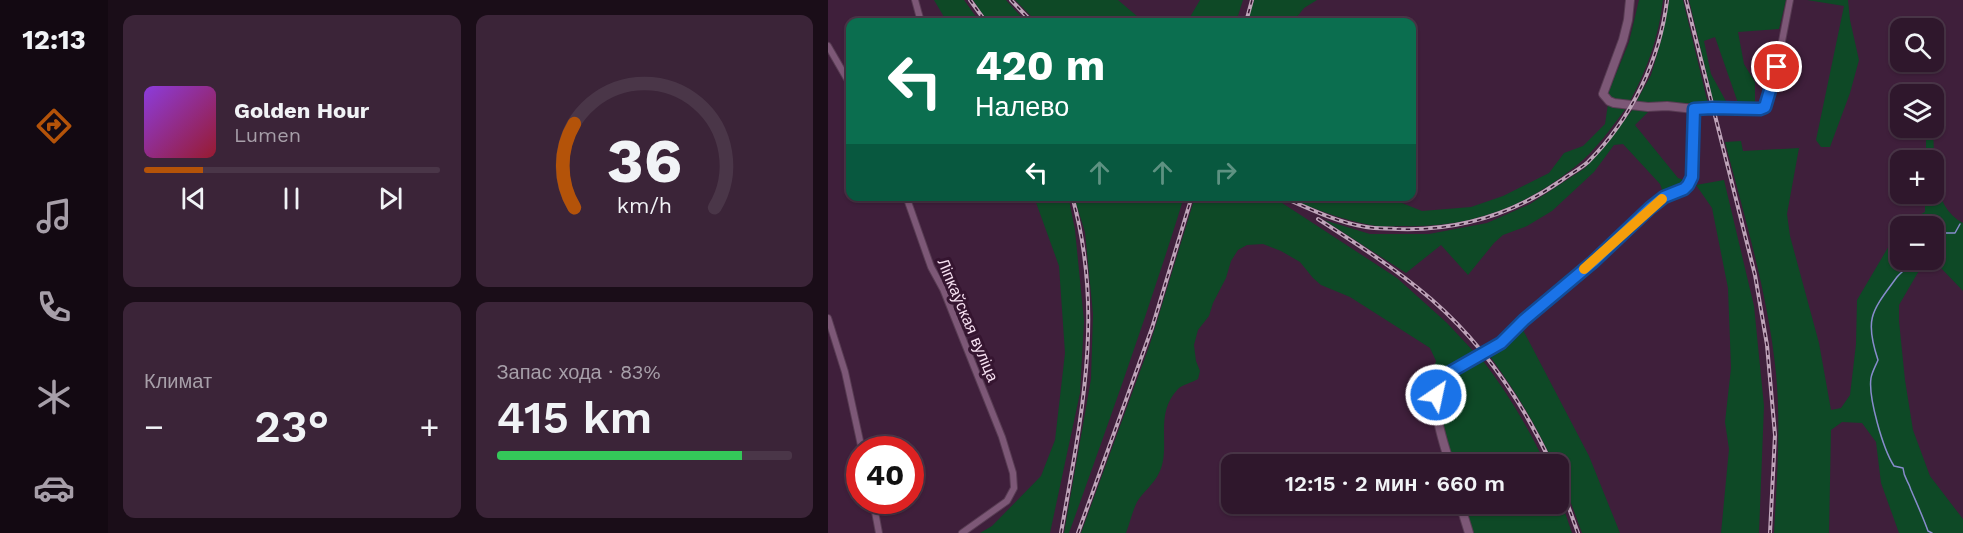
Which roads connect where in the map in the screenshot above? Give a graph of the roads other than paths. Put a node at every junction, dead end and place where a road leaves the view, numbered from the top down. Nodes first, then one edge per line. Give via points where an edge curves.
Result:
1 (915, 0) edge
2 (1630, 0) edge
3 (1790, 0) edge
4 (920, 18) edge
5 (828, 46) edge
6 (846, 77) edge
7 (1694, 109) junction
8 (908, 201) edge
9 (828, 318) edge
10 (859, 436) edge
11 (1447, 454) edge
12 (875, 514) edge
13 (1463, 514) edge
14 (879, 533) edge
15 (962, 533) edge
16 (1469, 533) edge

1 - 4 street
2 - 7 street via 1623,40 1603,94 1609,101 1623,104
3 - 7 street via 1765,107
5 - 6 street
7 - 11 street via 1692,177 1688,185 1650,208 1501,343 1445,375 1436,395
8 - 15 street, Ліпкаўская вуліца via 1013,473 1014,488 1007,501
9 - 10 street
12 - 14 street
13 - 16 street

